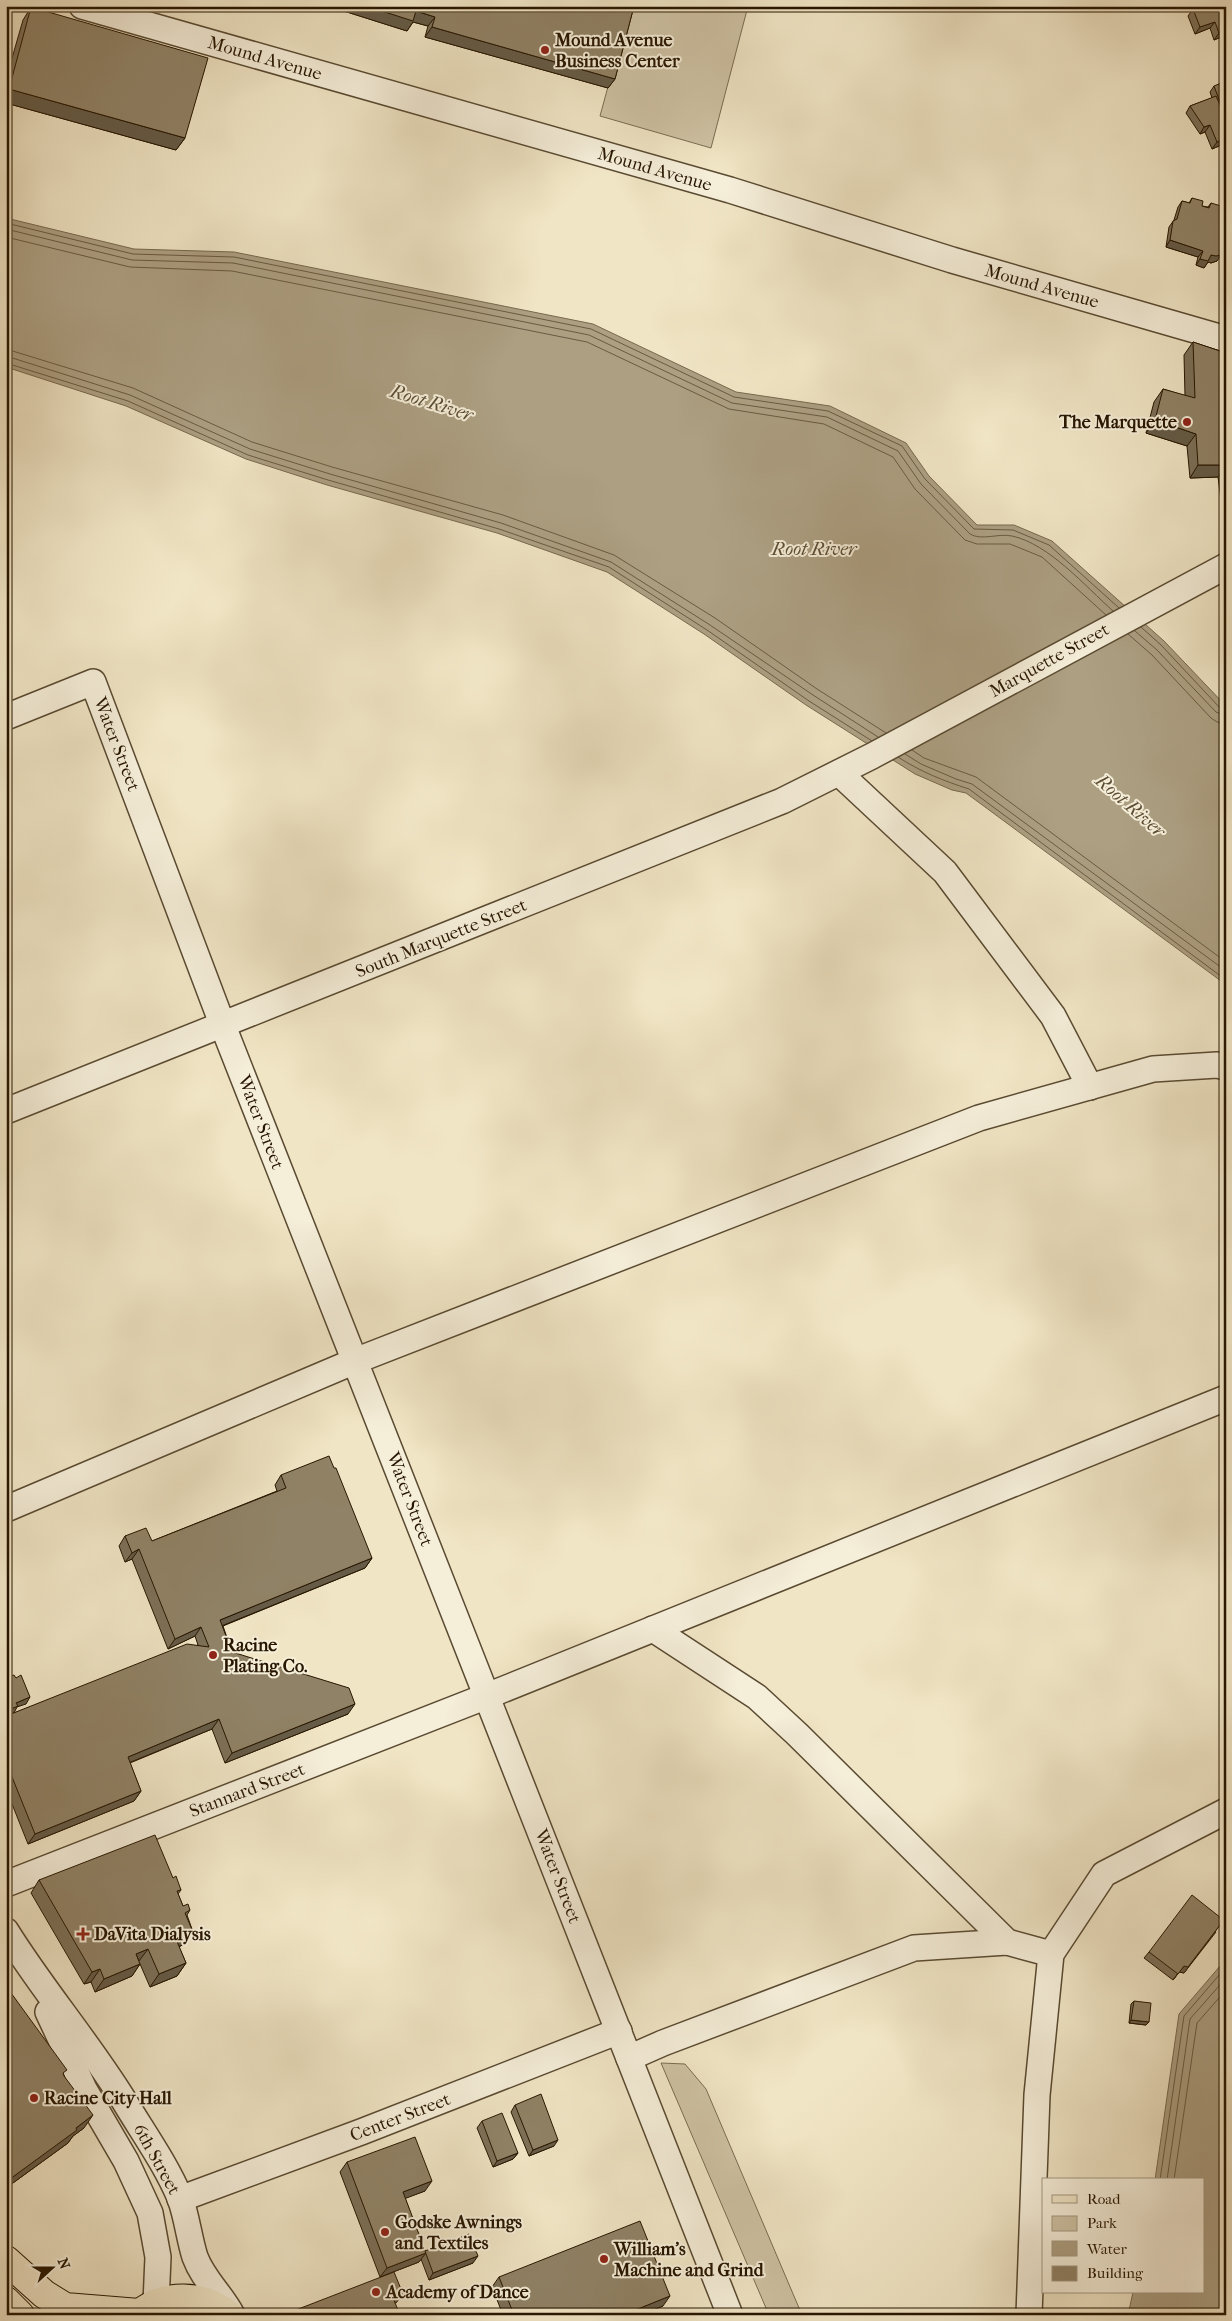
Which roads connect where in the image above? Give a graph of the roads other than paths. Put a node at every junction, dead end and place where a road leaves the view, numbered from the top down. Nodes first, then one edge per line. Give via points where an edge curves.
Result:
1 (82, 6) edge
2 (1226, 339) edge
3 (1226, 566) edge
4 (6, 717) edge
5 (872, 756) joint
6 (839, 773) junction
7 (223, 1026) junction
8 (1226, 1067) edge
9 (1090, 1087) junction
10 (6, 1111) edge
11 (355, 1361) junction
12 (1226, 1398) edge
13 (6, 1509) edge
14 (653, 1629) junction
15 (487, 1696) junction
16 (1226, 1811) edge
17 (6, 1884) edge
18 (6, 1931) edge
19 (1007, 1942) junction
20 (1051, 1954) junction
21 (27, 1964) junction
22 (619, 2031) junction
23 (629, 2058) junction
24 (180, 2199) junction
25 (6, 2260) edge
26 (6, 2301) edge
27 (144, 2310) edge
28 (20, 2315) edge
29 (230, 2315) edge
30 (730, 2315) edge
31 (1029, 2315) edge

1 - 2 street, Mound Avenue via 730,190 952,260
3 - 5 street, Marquette Street
4 - 7 street, Water Street via 93,682
5 - 6 street, South Marquette Street
6 - 7 street, South Marquette Street via 782,802
6 - 9 street via 945,872 1053,1016
7 - 10 street, South Marquette Street
7 - 11 street, Water Street
8 - 9 street via 1153,1069
9 - 11 street via 978,1118
11 - 13 street
11 - 15 street, Water Street
12 - 14 street, Stannard Street
14 - 15 street, Stannard Street
14 - 19 street via 757,1697
15 - 17 street, Stannard Street
15 - 22 street, Water Street
16 - 20 street via 1104,1874
18 - 21 street, 6th Street
19 - 20 street
19 - 23 street via 914,1948
20 - 31 street via 1037,2095
21 - 24 street, 6th Street via 108,2075
21 - 27 street, 6th Street via 84,2089 126,2162 150,2213 158,2257
22 - 23 street, Water Street
22 - 24 street, Center Street
23 - 30 street, Water Street
24 - 29 street, 6th Street via 195,2257 226,2303
25 - 27 main road via 44,2294 65,2307
26 - 28 main road
27 - 29 main road via 183,2298 210,2303

